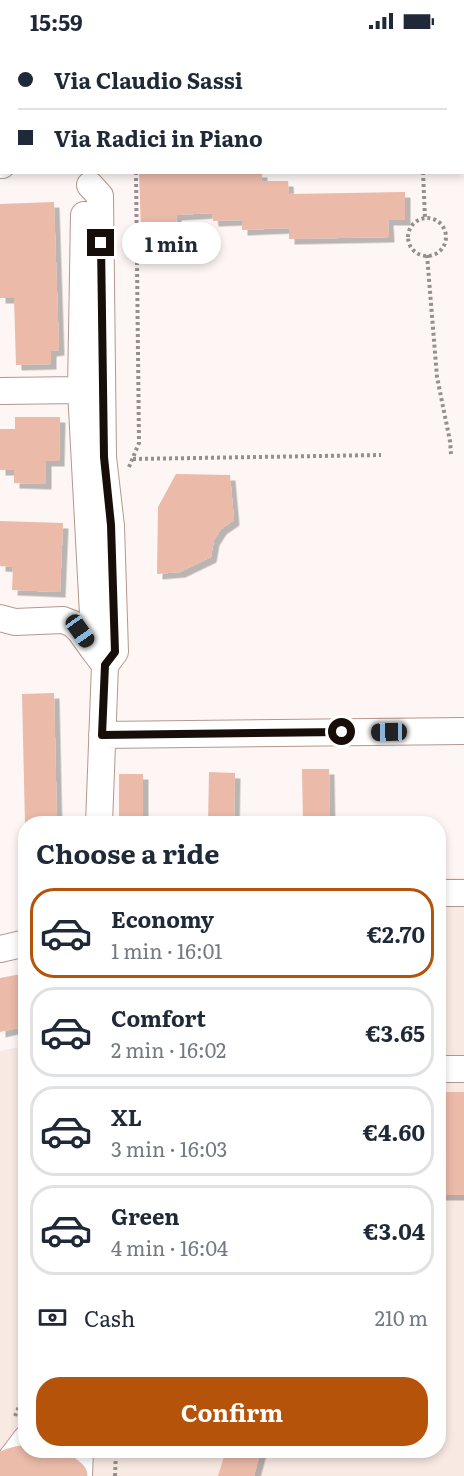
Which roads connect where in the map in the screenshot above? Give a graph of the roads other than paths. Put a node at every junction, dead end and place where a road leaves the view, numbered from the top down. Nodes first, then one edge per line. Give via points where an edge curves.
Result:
1 (90, 179) edge
2 (81, 390) junction
3 (0, 391) edge
4 (111, 525) junction
5 (0, 618) edge
6 (100, 658) junction
7 (464, 731) edge
8 (102, 735) junction
9 (99, 816) edge
10 (464, 892) edge
11 (446, 893) edge
12 (18, 945) edge
13 (0, 949) edge
14 (464, 1069) edge
15 (446, 1070) edge
16 (18, 1449) edge
17 (80, 1458) edge
18 (2, 1470) edge
19 (71, 1476) edge
20 (79, 1476) edge

1 - 2 street via 84,199
1 - 4 street via 100,196 104,457
2 - 3 street
2 - 4 street via 92,395 95,510
2 - 6 street
4 - 6 street via 115,652
5 - 6 street via 73,624
6 - 8 street
7 - 8 street
8 - 9 street
10 - 11 street
12 - 13 street
14 - 15 street
16 - 18 street
17 - 20 street
18 - 19 main road via 35,1461 51,1464

